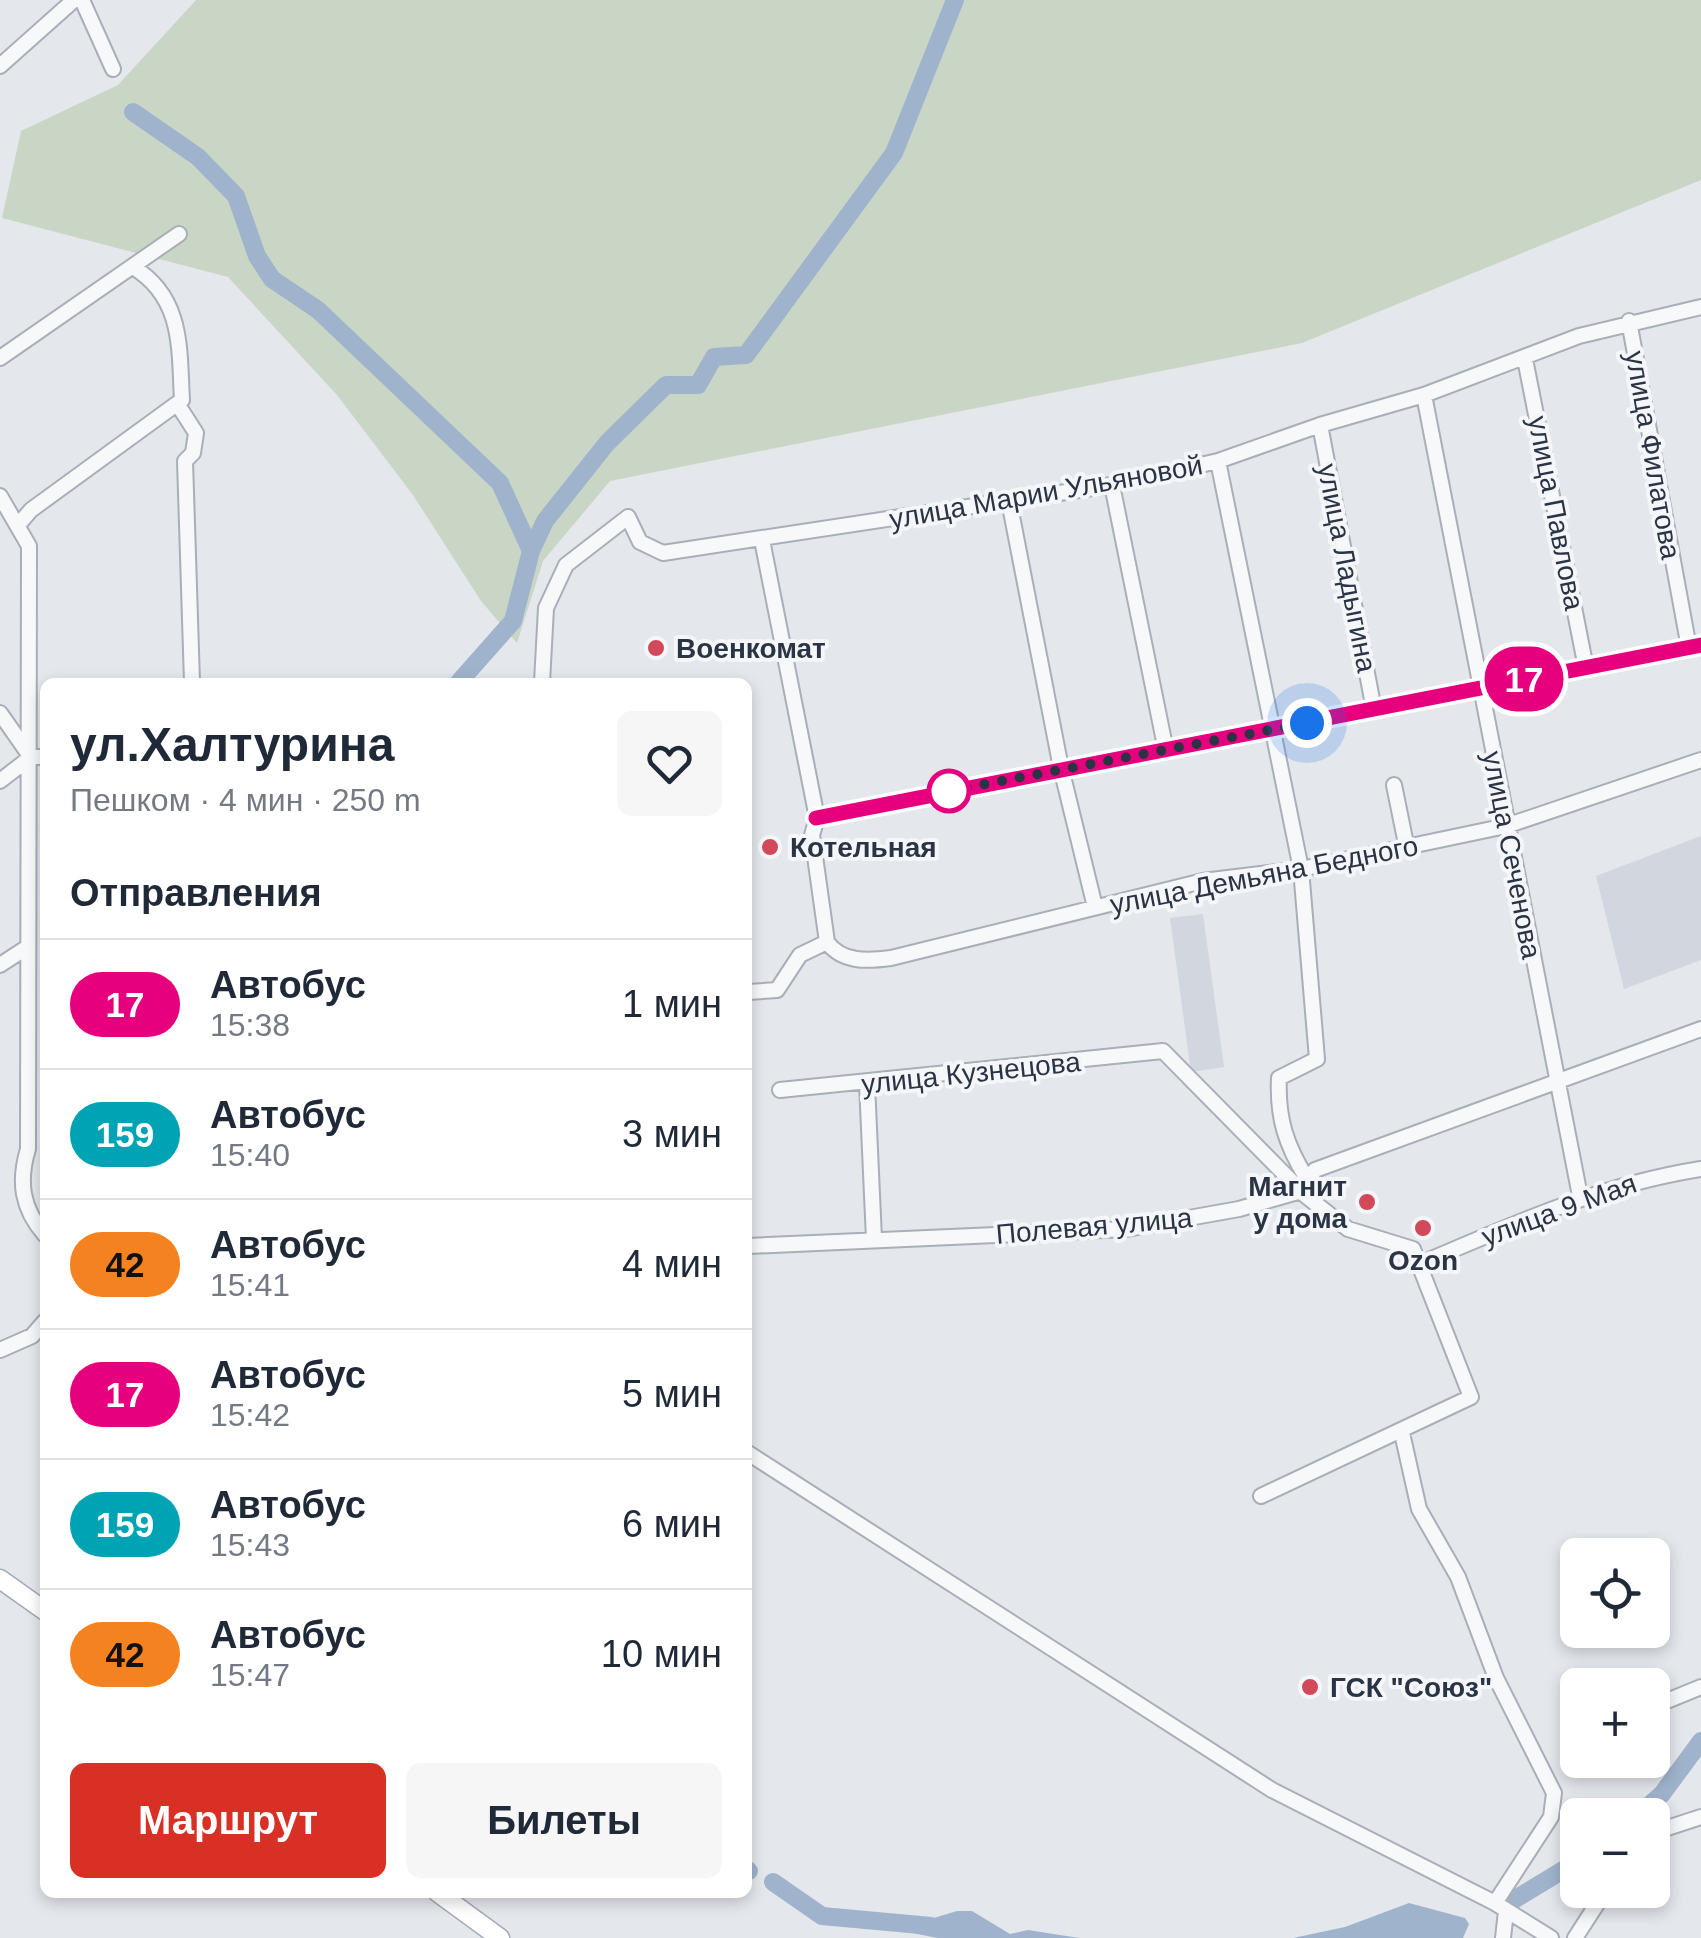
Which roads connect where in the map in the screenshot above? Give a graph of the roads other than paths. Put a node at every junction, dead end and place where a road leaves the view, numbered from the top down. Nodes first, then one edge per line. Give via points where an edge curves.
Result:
1 (78, 0) edge
2 (0, 66) edge
3 (113, 69) dead end
4 (179, 234) dead end
5 (133, 267) junction
6 (1701, 307) edge
7 (1629, 321) junction
8 (0, 358) edge
9 (1525, 359) junction
10 (1424, 396) junction
11 (178, 406) junction
12 (1320, 425) junction
13 (1218, 461) junction
14 (1112, 484) junction
15 (0, 496) edge
16 (1008, 501) junction
17 (19, 524) junction
18 (762, 540) junction
19 (1695, 646) edge
20 (1586, 668) junction
21 (192, 678) edge
22 (542, 678) edge
23 (1480, 688) junction
24 (1374, 710) junction
25 (0, 713) edge
26 (1274, 729) junction
27 (1165, 746) junction
28 (38, 757) edge
29 (1701, 760) edge
30 (1060, 768) junction
31 (0, 780) edge
32 (1394, 785) dead end
33 (816, 818) junction
34 (1506, 826) junction
35 (1407, 849) junction
36 (1301, 869) junction
37 (1095, 908) junction
38 (828, 942) junction
39 (26, 948) junction
40 (0, 965) edge
41 (752, 992) edge
42 (1701, 1029) edge
43 (1557, 1080) junction
44 (868, 1084) junction
45 (780, 1090) dead end
46 (1247, 1134) junction
47 (1285, 1139) junction
48 (1701, 1169) edge
49 (1304, 1185) junction
50 (1580, 1196) junction
51 (40, 1227) edge
52 (874, 1239) junction
53 (752, 1246) edge
54 (1420, 1264) junction
55 (40, 1327) edge
56 (0, 1350) edge
57 (1402, 1433) junction
58 (752, 1455) edge
59 (1261, 1496) dead end
60 (0, 1579) edge
61 (40, 1607) edge
62 (1701, 1687) edge
63 (1670, 1700) edge
64 (1701, 1817) edge
65 (1670, 1827) edge
66 (445, 1898) edge
67 (1501, 1907) junction
68 (1594, 1908) edge
69 (500, 1938) edge
70 (1503, 1938) edge
71 (1551, 1938) edge
72 (1575, 1938) edge

1 - 2 street
1 - 3 street
4 - 5 street
5 - 8 street
5 - 11 street via 149,279 180,334
6 - 7 street, улица Марии Ульяновой
7 - 9 street, улица Марии Ульяновой
7 - 19 street, улица Филатова
9 - 10 street, улица Марии Ульяновой
9 - 20 street, улица Павлова
10 - 12 street, улица Марии Ульяновой
10 - 23 street, улица Сеченова
11 - 17 street
11 - 21 street via 196,432 193,453 184,462
12 - 13 street, улица Марии Ульяновой
12 - 24 street, улица Ладыгина
13 - 14 street, улица Марии Ульяновой
13 - 26 street
14 - 16 street, улица Марии Ульяновой
14 - 27 street
15 - 17 street
16 - 18 street, улица Марии Ульяновой
16 - 30 street
17 - 28 street via 30,546
18 - 22 street, улица Марии Ульяновой via 656,552 640,542 628,517 566,565 546,608
18 - 33 street
19 - 20 street
20 - 23 street
23 - 24 street
23 - 34 street, улица Сеченова
24 - 26 street
25 - 28 street
26 - 27 street
26 - 36 street
27 - 30 street
28 - 31 street
28 - 39 street
29 - 34 street, улица Демьяна Бедного
30 - 33 street
30 - 37 street
32 - 35 street
33 - 38 street via 812,835
34 - 35 street, улица Демьяна Бедного
34 - 43 street, улица Сеченова
35 - 36 street, улица Демьяна Бедного
36 - 37 street, улица Демьяна Бедного via 1203,881
36 - 47 street via 1317,1059 1279,1078
37 - 38 street, улица Демьяна Бедного via 874,960 841,955
38 - 41 street via 800,955 777,990
39 - 40 street
39 - 51 street via 28,1149 22,1180 23,1199
42 - 43 street, Полевая улица
43 - 49 street, Полевая улица via 1315,1170
43 - 50 street, улица Сеченова
44 - 45 street, улица Кузнецова
44 - 46 street, улица Кузнецова via 1163,1051
44 - 52 street
46 - 47 street
46 - 49 street
47 - 49 street
48 - 50 street, улица 9 Мая
49 - 52 street, Полевая улица via 1239,1209 1127,1229
49 - 54 street via 1348,1230 1413,1249
50 - 54 street, улица 9 Мая
52 - 53 street, Полевая улица
54 - 57 street via 1472,1398
55 - 56 street
57 - 59 street
57 - 67 street via 1419,1509 1458,1577 1496,1678 1554,1794 1551,1817
58 - 67 street via 1272,1790
60 - 61 main road
62 - 63 street
64 - 65 street
66 - 69 main road
67 - 70 street
67 - 71 street
68 - 72 street

